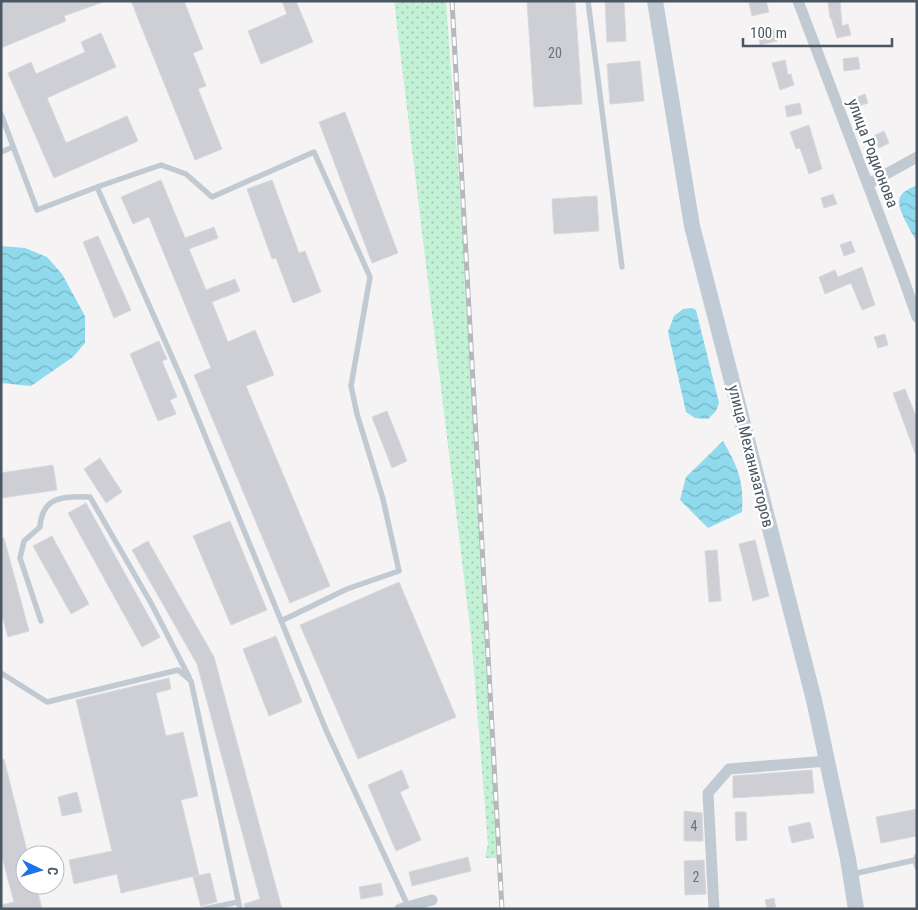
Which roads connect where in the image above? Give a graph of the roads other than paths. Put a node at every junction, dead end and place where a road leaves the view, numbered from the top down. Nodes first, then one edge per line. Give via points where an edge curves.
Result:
1 (588, 1) edge
2 (655, 1) edge
3 (798, 1) edge
4 (1, 114) edge
5 (13, 147) junction
6 (1, 152) edge
7 (917, 157) edge
8 (868, 184) junction
9 (97, 187) junction
10 (622, 267) dead end
11 (917, 317) edge
12 (41, 621) dead end
13 (281, 621) junction
14 (1, 673) edge
15 (191, 681) junction
16 (827, 761) junction
17 (916, 858) edge
18 (917, 867) edge
19 (850, 875) junction
20 (432, 900) dead end
21 (238, 902) junction
22 (404, 908) edge
23 (205, 909) edge
24 (240, 909) edge
25 (714, 909) edge
26 (856, 909) edge

1 - 10 lane
2 - 16 street, улица Механизаторов via 692,226
3 - 8 street, улица Родионова
4 - 5 lane
5 - 6 lane
5 - 9 lane via 37,210
7 - 8 street
8 - 11 street, улица Родионова
9 - 13 lane
9 - 13 lane via 161,165 186,174 212,197 314,152 370,277 351,386 400,571 347,589
12 - 15 lane via 20,558 24,541 40,527 41,516 50,503 68,496 90,497
13 - 22 lane
14 - 15 lane via 47,702 178,670
15 - 21 lane
16 - 19 street, улица Механизаторов
16 - 25 street via 729,769 708,792
17 - 18 lane
17 - 19 lane
19 - 26 street, улица Механизаторов
20 - 22 street
21 - 23 lane
21 - 24 lane

